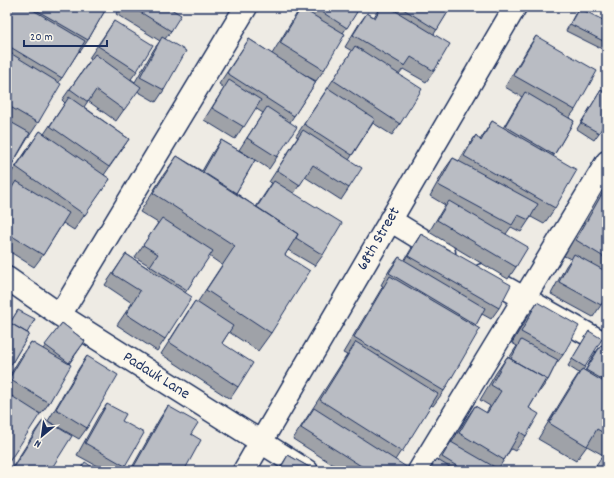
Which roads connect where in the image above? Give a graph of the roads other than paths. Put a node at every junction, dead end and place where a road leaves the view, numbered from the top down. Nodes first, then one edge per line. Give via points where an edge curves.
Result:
1 (246, 7) edge
2 (516, 7) edge
3 (607, 162) edge
4 (390, 220) junction
5 (7, 278) edge
6 (524, 299) junction
7 (60, 315) junction
8 (607, 345) edge
9 (261, 442) junction
10 (244, 471) edge
11 (307, 471) edge
12 (419, 471) edge

1 - 7 street
2 - 4 street, 68th Street
3 - 6 street
4 - 6 street
4 - 9 street, 68th Street
5 - 7 street, Padauk Lane
6 - 8 street
6 - 12 street
7 - 9 street, Padauk Lane
9 - 10 street, 68th Street
9 - 11 street, Padauk Lane

